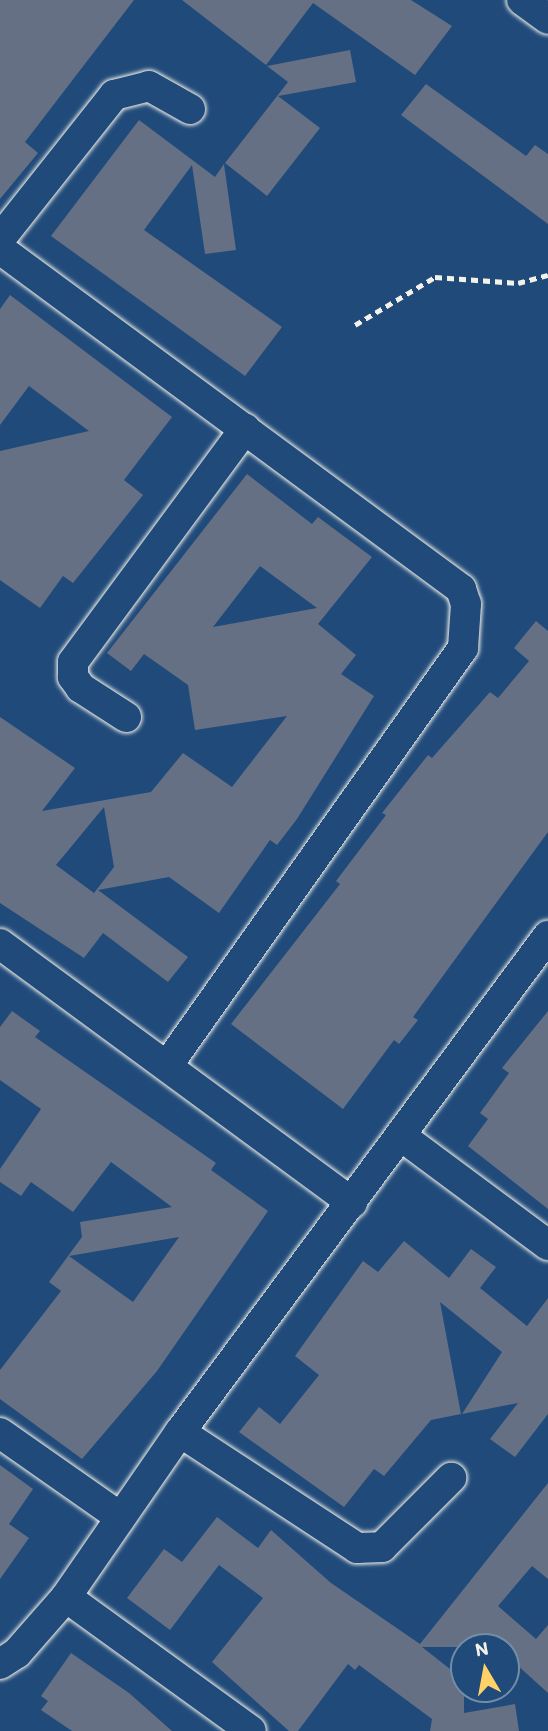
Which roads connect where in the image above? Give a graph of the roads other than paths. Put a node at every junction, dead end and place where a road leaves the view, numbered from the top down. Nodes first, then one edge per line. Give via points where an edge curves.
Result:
1 (522, 0) edge
2 (548, 19) edge
3 (190, 109) dead end
4 (0, 239) edge
5 (0, 249) edge
6 (245, 429) junction
7 (126, 717) dead end
8 (548, 936) edge
9 (0, 944) edge
10 (167, 1066) junction
11 (401, 1136) junction
12 (352, 1203) junction
13 (548, 1245) edge
14 (180, 1432) junction
15 (0, 1433) edge
16 (451, 1478) dead end
17 (120, 1517) junction
18 (66, 1597) junction
19 (0, 1664) edge
20 (251, 1731) edge

1 - 2 street
3 - 4 street via 149,86 114,95
5 - 6 street
6 - 7 street via 74,662 73,677 81,688
6 - 10 street via 461,589 468,625 464,648
8 - 11 street
9 - 10 street
10 - 12 street
11 - 12 street
11 - 13 street
12 - 14 street
14 - 16 street via 357,1548 382,1547
14 - 17 street
15 - 17 street
17 - 18 street
18 - 19 street via 18,1653
18 - 20 street

